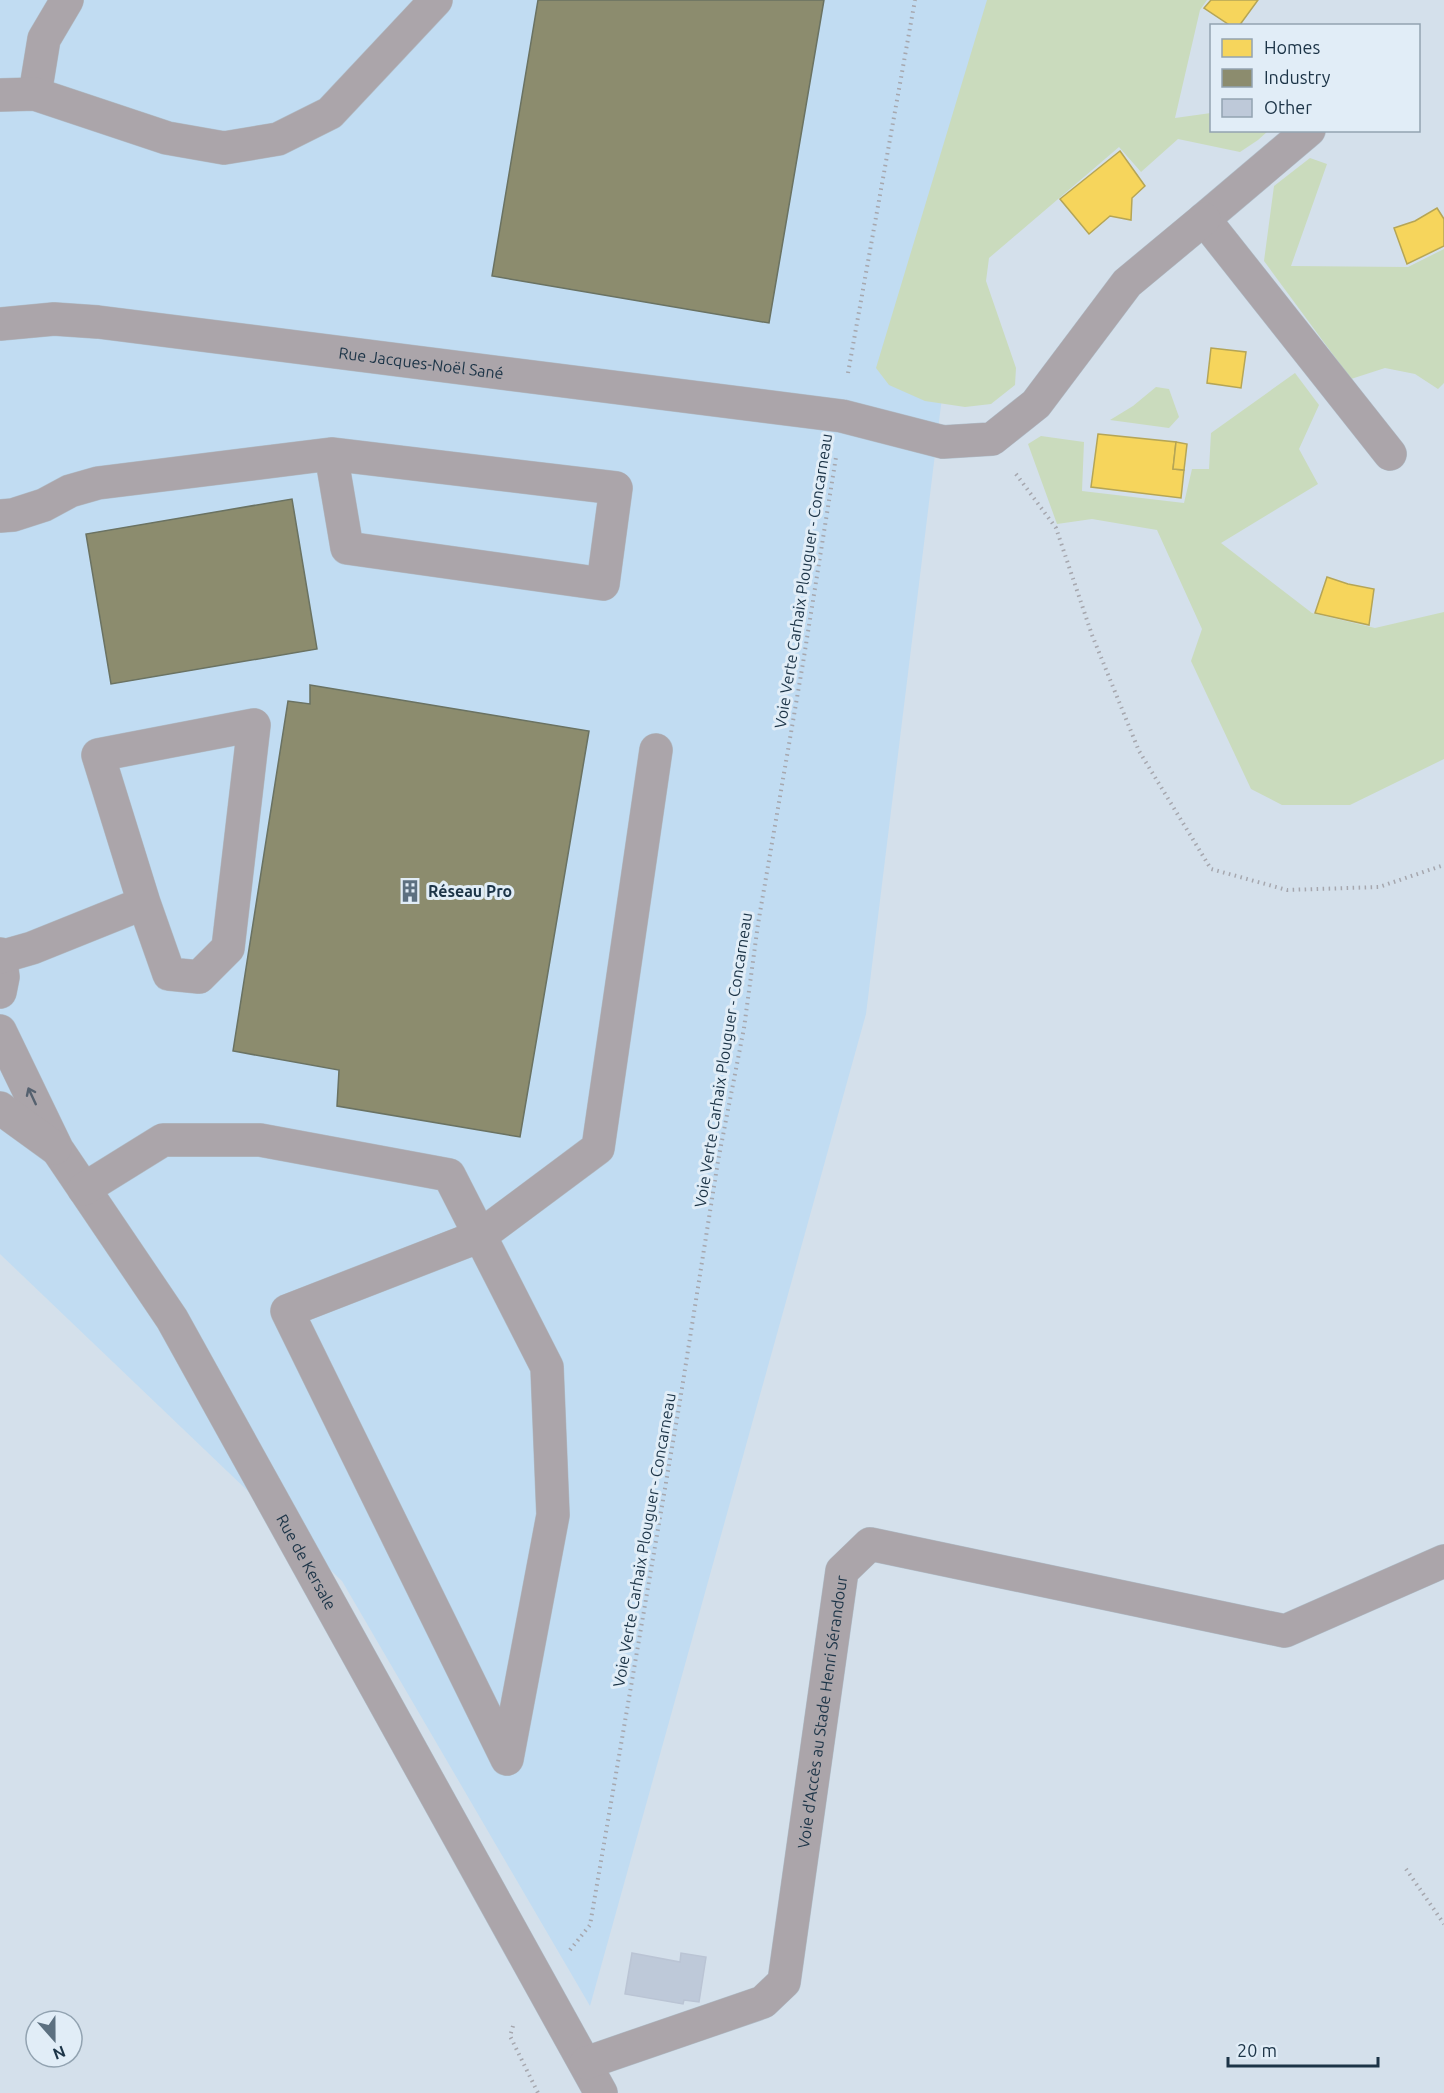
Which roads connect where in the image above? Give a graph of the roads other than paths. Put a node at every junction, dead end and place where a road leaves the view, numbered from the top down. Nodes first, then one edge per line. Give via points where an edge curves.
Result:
1 (67, 0) edge
2 (436, 0) edge
3 (35, 94) junction
4 (0, 95) edge
5 (1307, 132) edge
6 (1204, 219) junction
7 (0, 324) edge
8 (331, 454) junction
9 (1390, 454) dead end
10 (0, 516) edge
11 (656, 750) dead end
12 (144, 903) junction
13 (1, 955) edge
14 (0, 992) edge
15 (0, 1031) edge
16 (0, 1108) edge
17 (57, 1149) junction
18 (84, 1189) junction
19 (480, 1236) junction
20 (1444, 1561) edge
21 (586, 2063) junction
22 (601, 2093) edge

1 - 3 street via 44,39
2 - 3 street via 330,113 278,139 224,148 167,138
3 - 4 street
5 - 6 street
6 - 7 street, Rue Jacques-Noël Sané via 1127,283 1036,404 992,439 943,442 842,416 98,322 54,319
6 - 9 street
8 - 8 street via 347,548 603,584 616,488
8 - 10 street via 98,483 70,491 44,505
11 - 19 street via 597,1148
12 - 12 street via 170,974 199,977 228,948 254,725 98,754
12 - 13 street via 32,948
13 - 14 street
17 -> 15 street, Rue de Kersale
16 - 17 street, Rue de Kersale
17 - 18 street, Rue de Kersale
18 - 19 street via 163,1140 260,1140 449,1175
18 - 21 street, Rue de Kersale via 171,1319
19 - 19 street via 547,1367 554,1515 507,1759 287,1311
20 - 21 street, Voie d'Accès au Stade Henri Sérandour via 1285,1631 870,1544 842,1571 784,1982 763,2002
21 - 22 street, Rue de Kersale

